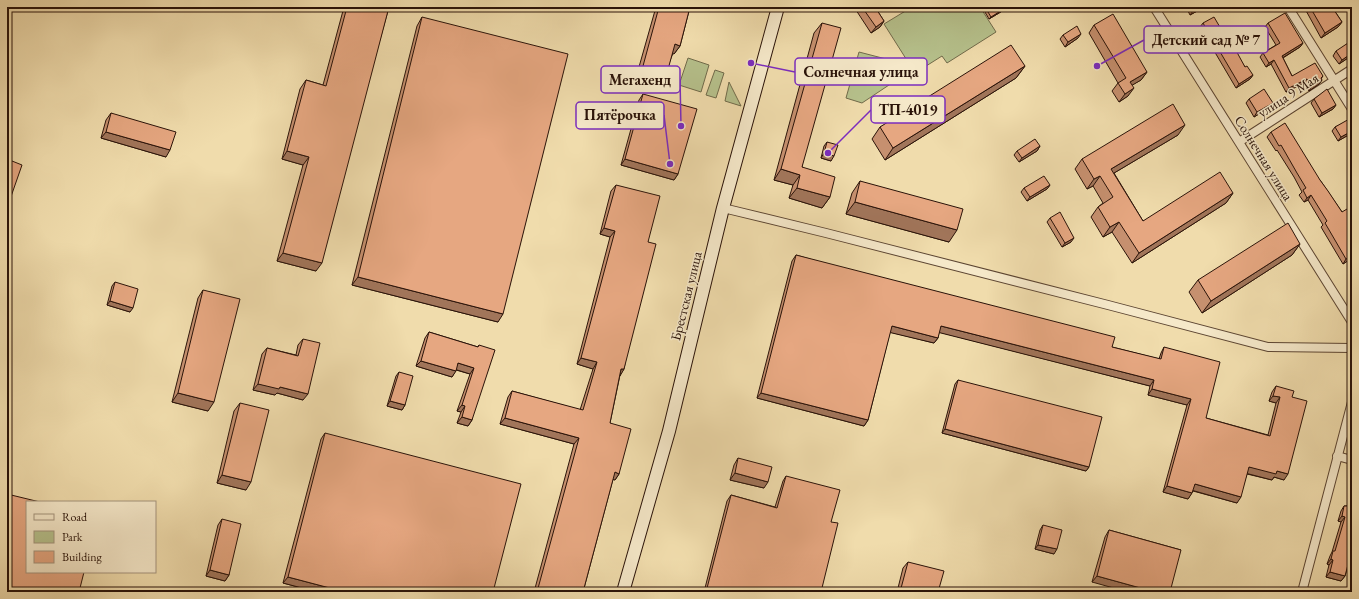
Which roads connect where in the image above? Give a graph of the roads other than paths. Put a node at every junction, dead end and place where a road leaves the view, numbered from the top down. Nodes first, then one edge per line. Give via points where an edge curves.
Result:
1 (778, 7) edge
2 (1154, 7) edge
3 (1288, 7) edge
4 (1352, 69) edge
5 (1334, 81) junction
6 (1352, 109) edge
7 (1239, 142) junction
8 (723, 208) junction
9 (1352, 322) edge
10 (1352, 348) edge
11 (1352, 402) edge
12 (1337, 456) junction
13 (1352, 460) edge
14 (623, 592) edge
15 (1302, 592) edge

1 - 8 street, Брестская улица
2 - 7 street, Солнечная улица
3 - 5 street
4 - 5 street, улица 9 Мая
5 - 6 street
5 - 7 street, улица 9 Мая
7 - 9 street, Солнечная улица
8 - 10 street via 1268,347
8 - 14 street, Брестская улица via 669,431
11 - 12 street
12 - 13 street
12 - 15 street

